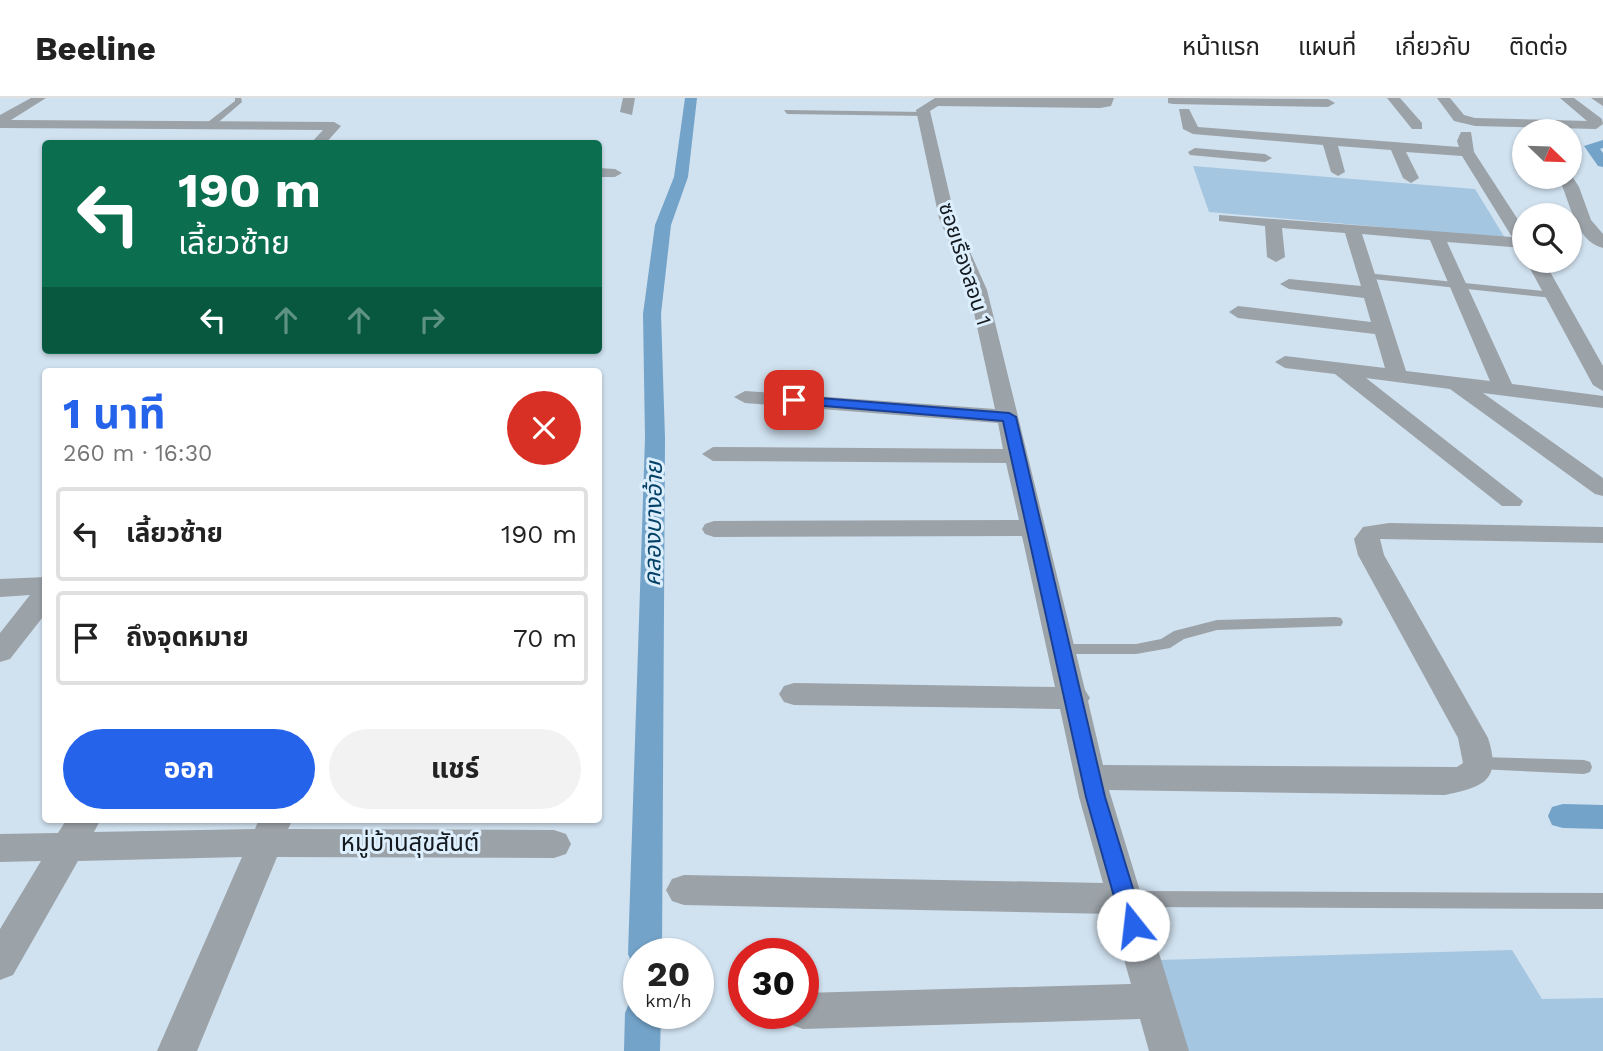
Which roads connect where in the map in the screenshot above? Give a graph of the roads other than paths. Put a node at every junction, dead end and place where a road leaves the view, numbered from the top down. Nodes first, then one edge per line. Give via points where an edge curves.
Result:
1 (40, 98) edge
2 (238, 98) edge
3 (1108, 98) edge
4 (1393, 98) edge
5 (1443, 98) edge
6 (1566, 98) edge
7 (1597, 98) edge
8 (1174, 100) edge
9 (1258, 102) edge
10 (1603, 102) edge
11 (1329, 104) edge
12 (1507, 104) dead end
13 (787, 112) dead end
14 (1184, 112) dead end
15 (925, 114) junction
16 (1249, 116) dead end
17 (1520, 119) edge
18 (0, 122) edge
19 (1315, 122) dead end
20 (1475, 122) junction
21 (211, 124) junction
22 (1512, 124) edge
23 (1582, 125) edge
24 (1417, 126) dead end
25 (1378, 127) dead end
26 (1256, 134) junction
27 (1582, 136) edge
28 (1603, 137) edge
29 (321, 140) edge
30 (1324, 140) junction
31 (1391, 145) junction
32 (1195, 152) dead end
33 (1467, 152) junction
34 (602, 172) edge
35 (1338, 172) dead end
36 (615, 173) dead end
37 (1411, 178) dead end
38 (1573, 189) edge
39 (1225, 219) dead end
40 (1273, 223) junction
41 (1512, 224) edge
42 (1352, 229) junction
43 (1437, 237) junction
44 (1512, 242) edge
45 (1603, 243) edge
46 (1276, 257) dead end
47 (1541, 273) edge
48 (1289, 284) dead end
49 (1369, 284) junction
50 (1458, 286) junction
51 (1553, 295) junction
52 (1238, 312) dead end
53 (1383, 329) junction
54 (1285, 362) dead end
55 (1341, 369) junction
56 (1398, 377) junction
57 (1601, 380) edge
58 (1457, 384) junction
59 (1504, 390) junction
60 (745, 397) dead end
61 (1603, 402) edge
62 (931, 413) junction
63 (1009, 417) junction
64 (713, 454) dead end
65 (940, 455) junction
66 (1018, 456) junction
67 (1603, 489) edge
68 (1511, 501) dead end
69 (714, 528) dead end
70 (1035, 528) junction
71 (1603, 535) edge
72 (42, 586) edge
73 (0, 588) edge
74 (42, 599) edge
75 (1336, 622) dead end
76 (1063, 649) junction
77 (0, 652) edge
78 (794, 694) dead end
79 (1075, 698) junction
80 (1479, 763) junction
81 (1584, 767) dead end
82 (1091, 777) junction
83 (271, 831) edge
84 (76, 833) edge
85 (554, 844) dead end
86 (0, 848) edge
87 (684, 890) dead end
88 (1125, 899) junction
89 (1603, 901) edge
90 (0, 963) edge
91 (1155, 1001) junction
92 (819, 1011) edge
93 (177, 1051) edge
94 (1169, 1051) edge

1 - 18 street
2 - 21 lane via 239,102
3 - 15 street via 1100,104 935,102 926,105
4 - 24 street
5 - 20 street via 1459,118
6 - 23 street via 1597,122
7 - 10 street
8 - 9 street
9 - 11 street
12 - 17 street
13 - 15 lane
14 - 26 street via 1193,130
15 - 63 street, ซอยเรืองสอน 1 via 947,218 978,290
16 - 26 street
18 - 21 street
19 - 30 street
20 - 22 street
20 - 33 street via 1464,141
21 - 29 street via 334,126
25 - 31 street
26 - 30 street
26 - 32 street via 1266,163
27 - 28 street
30 - 31 street
30 - 35 street
31 - 33 street
31 - 37 street
33 - 41 street
34 - 36 street
38 - 45 street via 1579,217 1587,231
39 - 40 street
40 - 42 street
40 - 46 street
42 - 43 street
42 - 49 street
43 - 44 street
43 - 50 street
47 - 51 street
48 - 49 street
49 - 50 lane
49 - 53 street
50 - 51 lane
50 - 59 street
51 - 57 street
52 - 53 street
53 - 56 street
54 - 55 street
55 - 56 street
55 - 68 street
56 - 58 street
58 - 59 street
58 - 67 street
59 - 61 street
60 - 62 street
62 - 63 street
62 - 65 street
63 - 66 street, ซอยเรืองสอน 1
64 - 65 street
65 - 66 street
66 - 70 street, ซอยเรืองสอน 1
69 - 70 street
70 - 76 street, ซอยเรืองสอน 1
71 - 80 street via 1389,531 1372,532 1367,539 1371,555 1473,737
72 - 73 street
74 - 77 street
75 - 76 lane via 1217,625 1136,649
76 - 79 street, ซอยเรืองสอน 1
78 - 79 street
79 - 82 street, ซอยเรืองสอน 1
80 - 81 lane
80 - 82 street via 1465,778 1445,782
82 - 88 street, ซอยเรืองสอน 1
83 - 84 street, หมู่บ้านสุขสันต์
83 - 85 street, หมู่บ้านสุขสันต์
83 - 93 street
84 - 86 street, หมู่บ้านสุขสันต์
84 - 90 street
87 - 88 street
88 - 89 lane
88 - 91 street, ซอยเรืองสอน 1
91 - 92 street
91 - 94 street, ซอยเรืองสอน 1

